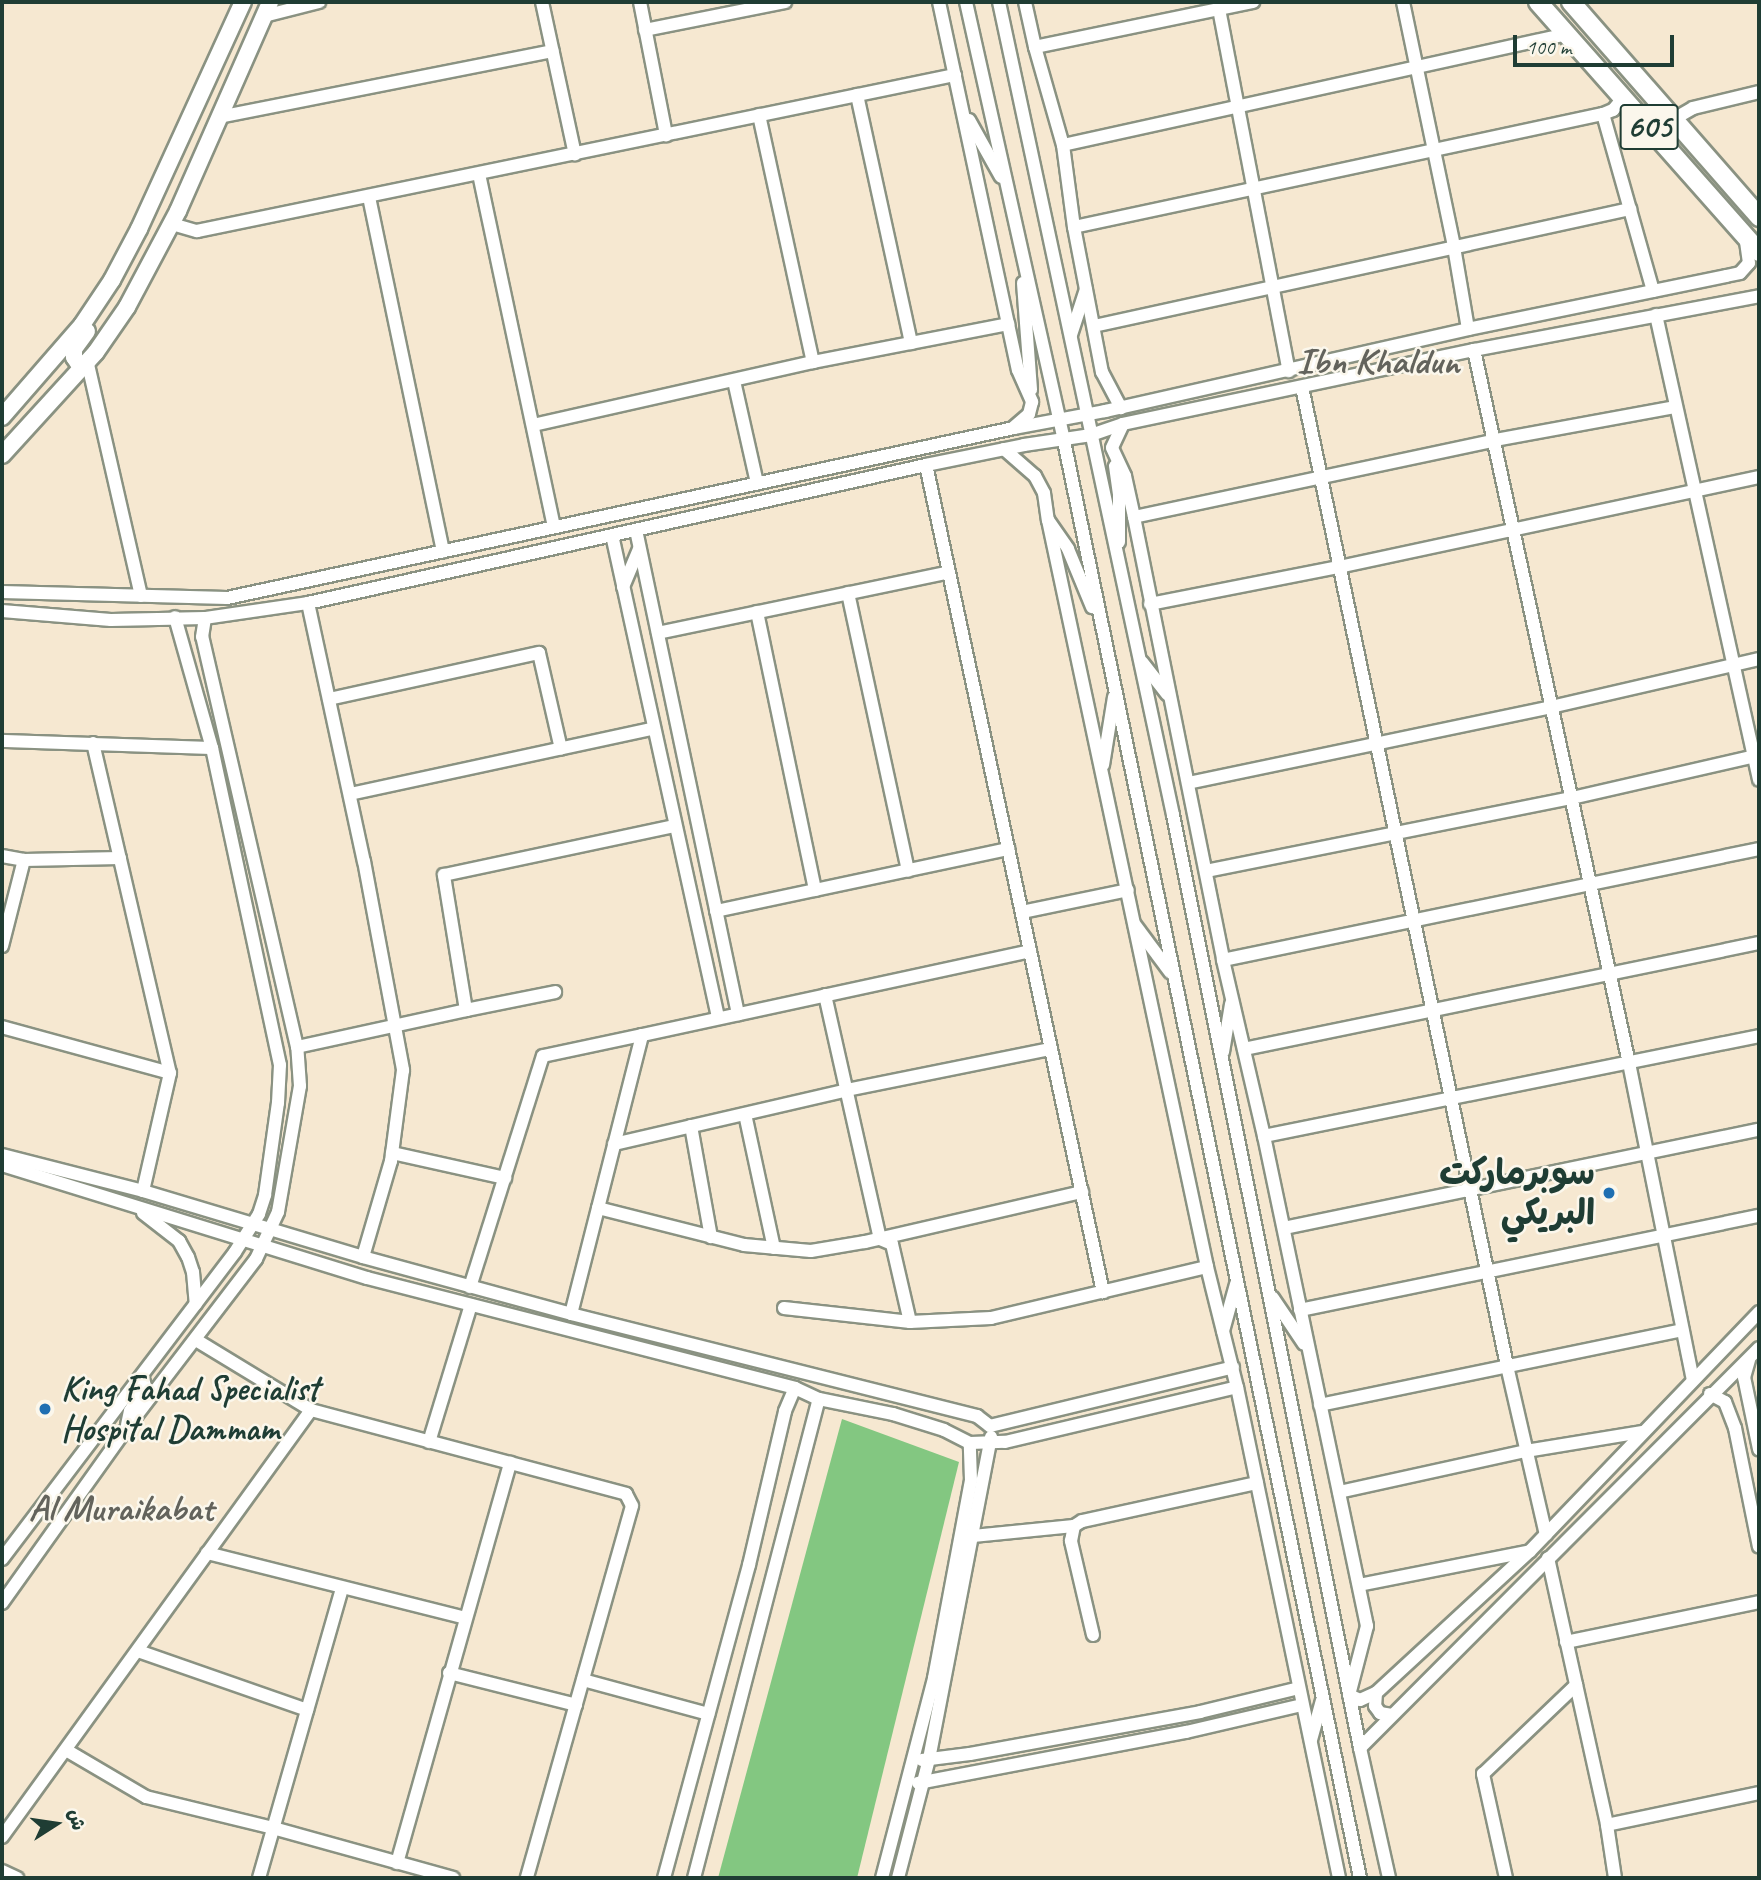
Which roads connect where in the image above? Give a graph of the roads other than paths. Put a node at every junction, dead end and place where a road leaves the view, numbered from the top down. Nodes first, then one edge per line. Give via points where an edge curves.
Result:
1 (243, 2) edge
2 (319, 2) edge
3 (542, 2) edge
4 (640, 2) edge
5 (785, 2) edge
6 (939, 2) edge
7 (965, 2) edge
8 (999, 2) edge
9 (1026, 2) edge
10 (1253, 2) edge
11 (1404, 2) edge
12 (1538, 2) edge
13 (1571, 2) edge
14 (267, 9) edge
15 (1219, 9) junction
16 (645, 30) junction
17 (1567, 34) junction
18 (1035, 47) junction
19 (553, 51) junction
20 (1417, 66) junction
21 (955, 75) junction
22 (1759, 92) edge
23 (857, 95) junction
24 (1623, 98) junction
25 (1238, 104) junction
26 (962, 107) junction
27 (1603, 114) junction
28 (759, 116) junction
29 (219, 117) junction
30 (1674, 119) junction
31 (666, 135) junction
32 (1062, 145) junction
33 (1435, 149) junction
34 (575, 154) junction
35 (479, 174) junction
36 (1007, 188) junction
37 (1255, 188) junction
38 (369, 197) junction
39 (1630, 209) junction
40 (1759, 217) edge
41 (172, 223) junction
42 (1074, 228) junction
43 (1741, 232) junction
44 (1454, 247) junction
45 (128, 249) junction
46 (1759, 252) edge
47 (1023, 254) junction
48 (1726, 276) junction
49 (1275, 287) junction
50 (1086, 289) junction
51 (1653, 291) junction
52 (1759, 296) edge
53 (1731, 299) junction
54 (1656, 315) junction
55 (1009, 324) junction
56 (1094, 326) junction
57 (1468, 329) junction
58 (1071, 335) junction
59 (911, 343) junction
60 (1474, 350) junction
61 (813, 362) junction
62 (83, 363) junction
63 (1289, 371) junction
64 (36, 377) junction
65 (734, 381) junction
66 (1301, 387) junction
67 (1032, 402) junction
68 (1675, 407) junction
69 (1121, 408) junction
70 (2, 409) edge
71 (1087, 413) junction
72 (2, 417) edge
73 (1059, 420) junction
74 (533, 425) junction
75 (1123, 425) junction
76 (1013, 428) junction
77 (1091, 435) junction
78 (1064, 440) junction
79 (1495, 440) junction
80 (1112, 448) junction
81 (1004, 449) junction
82 (2, 455) edge
83 (926, 465) junction
84 (1321, 476) junction
85 (1759, 477) edge
86 (757, 483) junction
87 (1694, 491) junction
88 (1134, 517) junction
89 (1048, 520) junction
90 (554, 526) junction
91 (636, 530) junction
92 (1513, 530) junction
93 (612, 535) junction
94 (639, 548) junction
95 (443, 551) junction
96 (1339, 567) junction
97 (1119, 571) junction
98 (949, 572) junction
99 (623, 588) junction
100 (2, 592) edge
101 (848, 593) junction
102 (141, 596) junction
103 (308, 603) junction
104 (1150, 604) junction
105 (2, 611) edge
106 (757, 612) junction
107 (175, 617) junction
108 (205, 618) junction
109 (1103, 632) junction
110 (658, 634) junction
111 (1138, 657) junction
112 (1759, 659) edge
113 (1733, 665) junction
114 (1115, 690) junction
115 (1170, 698) junction
116 (329, 699) junction
117 (1551, 707) junction
118 (654, 728) junction
119 (2, 741) edge
120 (93, 743) junction
121 (1377, 744) junction
122 (212, 748) junction
123 (561, 749) junction
124 (1757, 755) edge
125 (1101, 772) junction
126 (1759, 780) edge
127 (1188, 783) junction
128 (350, 794) junction
129 (1572, 798) junction
130 (676, 826) junction
131 (1396, 833) junction
132 (1008, 849) junction
133 (1759, 849) edge
134 (2, 856) edge
135 (120, 858) junction
136 (24, 860) junction
137 (908, 871) junction
138 (1206, 871) junction
139 (1590, 885) junction
140 (815, 890) junction
141 (1128, 890) junction
142 (716, 911) junction
143 (1022, 912) junction
144 (1133, 922) junction
145 (1414, 922) junction
146 (1759, 943) edge
147 (2, 946) edge
148 (1030, 951) junction
149 (1223, 960) junction
150 (1610, 973) junction
151 (1174, 977) junction
152 (555, 992) dead end
153 (825, 995) junction
154 (1232, 998) junction
155 (466, 1010) junction
156 (1434, 1012) junction
157 (738, 1014) junction
158 (718, 1018) junction
159 (2, 1027) edge
160 (395, 1027) junction
161 (642, 1035) junction
162 (1759, 1036) edge
163 (297, 1047) junction
164 (1051, 1049) junction
165 (1244, 1049) junction
166 (1222, 1059) junction
167 (1629, 1063) junction
168 (170, 1073) junction
169 (847, 1090) junction
170 (1451, 1097) junction
171 (745, 1114) junction
172 (691, 1126) junction
173 (1759, 1130) edge
174 (1264, 1136) junction
175 (614, 1144) junction
176 (1647, 1152) junction
177 (393, 1153) junction
178 (2, 1155) edge
179 (2, 1166) edge
180 (505, 1178) junction
181 (1471, 1189) junction
182 (143, 1191) junction
183 (1082, 1192) junction
184 (138, 1208) junction
185 (598, 1208) junction
186 (1759, 1216) edge
187 (253, 1226) junction
188 (1284, 1228) junction
189 (272, 1231) junction
190 (1662, 1236) junction
191 (711, 1237) junction
192 (880, 1239) junction
193 (243, 1241) junction
194 (264, 1246) junction
195 (774, 1248) junction
196 (363, 1257) junction
197 (1207, 1267) junction
198 (1488, 1274) junction
199 (1237, 1280) junction
200 (470, 1287) junction
201 (1103, 1292) junction
202 (1269, 1292) junction
203 (196, 1304) junction
204 (471, 1305) junction
205 (784, 1308) dead end
206 (1300, 1310) junction
207 (1759, 1312) edge
208 (571, 1314) junction
209 (911, 1322) junction
210 (1682, 1330) junction
211 (1222, 1336) junction
212 (196, 1340) junction
213 (1759, 1348) edge
214 (1309, 1350) junction
215 (1749, 1358) junction
216 (1507, 1366) junction
217 (1233, 1367) junction
218 (142, 1375) junction
219 (1693, 1380) junction
220 (1237, 1387) junction
221 (795, 1388) junction
222 (1710, 1394) junction
223 (819, 1399) junction
224 (1320, 1405) junction
225 (1751, 1405) junction
226 (311, 1410) junction
227 (1730, 1416) junction
228 (990, 1426) junction
229 (126, 1429) junction
230 (1642, 1432) junction
231 (429, 1442) junction
232 (970, 1443) junction
233 (991, 1444) junction
234 (1759, 1449) edge
235 (1526, 1451) junction
236 (510, 1463) junction
237 (1257, 1483) junction
238 (1339, 1492) junction
239 (1074, 1526) junction
240 (1546, 1535) junction
241 (973, 1536) junction
242 (1759, 1547) edge
243 (1530, 1551) junction
244 (207, 1553) junction
245 (1548, 1558) junction
246 (2, 1559) edge
247 (1359, 1585) junction
248 (342, 1588) junction
249 (1759, 1602) edge
250 (2, 1603) edge
251 (465, 1618) junction
252 (1093, 1634) dead end
253 (1566, 1642) junction
254 (138, 1651) junction
255 (449, 1672) junction
256 (583, 1680) junction
257 (1576, 1685) junction
258 (1299, 1688) junction
259 (1376, 1693) junction
260 (1349, 1695) junction
261 (1322, 1697) junction
262 (576, 1705) junction
263 (1302, 1705) junction
264 (307, 1710) junction
265 (708, 1714) junction
266 (1392, 1715) junction
267 (1310, 1745) junction
268 (1360, 1748) junction
269 (66, 1750) junction
270 (929, 1759) junction
271 (913, 1761) junction
272 (922, 1782) junction
273 (907, 1785) junction
274 (1759, 1793) edge
275 (1607, 1825) junction
276 (273, 1828) junction
277 (2, 1837) edge
278 (397, 1863) junction
279 (2, 1871) edge
280 (17, 1878) edge
281 (259, 1878) edge
282 (453, 1878) edge
283 (527, 1878) edge
284 (664, 1878) edge
285 (694, 1878) edge
286 (882, 1878) edge
287 (898, 1878) edge
288 (1339, 1878) edge
289 (1360, 1878) edge
290 (1389, 1878) edge
291 (1506, 1878) edge
292 (1615, 1878) edge

1 - 45 main road
2 - 14 street
3 - 19 street
4 - 16 street
5 - 16 street
6 - 21 street
7 - 36 street
8 - 58 street
9 - 18 street
10 - 15 street
11 - 20 street
12 - 17 highway, 605
13 - 30 highway, 605
14 - 29 main road
15 - 18 street
15 - 25 street
16 - 31 street
17 - 20 street
17 - 24 highway, 605
18 - 32 street
19 - 29 street
19 - 34 street
20 - 25 street
20 - 33 street
21 - 23 street
21 - 26 street
22 - 30 street via 1693,108
23 - 28 street
23 - 59 street
24 - 27 street
24 - 43 highway, 605
25 - 32 street
25 - 37 street
26 - 36 street
26 - 55 street
27 - 33 street
27 - 39 street
28 - 31 street
28 - 61 street
29 - 41 main road
30 - 40 highway, 605
31 - 34 street
32 - 42 street
33 - 37 street
33 - 44 street
34 - 35 street
35 - 38 street
35 - 74 street
36 - 47 street
37 - 42 street
37 - 49 street
38 - 41 street via 197,231
38 - 95 street
39 - 44 street
39 - 51 street
41 - 62 main road via 127,307
42 - 50 street
43 - 46 highway, 605
43 - 48 street via 1750,251 1749,263 1740,273
44 - 49 street
44 - 57 street
45 - 62 main road via 117,289 74,349 74,357
45 - 64 main road via 82,325
47 - 67 street
47 - 73 street
48 - 51 street
48 - 53 street via 1740,284 1739,293
49 - 56 street
49 - 63 street
50 - 56 street
50 - 58 street
51 - 57 street
52 - 53 street
53 - 54 street
54 - 60 street
54 - 68 street
55 - 59 street
55 - 67 street via 1018,370
56 - 69 street via 1102,372
57 - 63 street
58 - 71 street
59 - 61 street
60 - 66 street
60 - 79 street
61 - 65 street
62 - 82 main road
62 - 102 street
63 - 69 street
64 - 70 street
64 - 72 main road
65 - 74 street
65 - 86 street
66 - 75 street
66 - 84 street
67 - 76 street via 1029,414
68 - 79 street
68 - 87 street
69 - 71 street
71 - 73 street
71 - 77 street
73 - 76 street
73 - 78 street
74 - 90 street
75 - 77 street
75 - 80 street
76 - 86 street
77 - 78 street
77 - 97 street
78 - 81 street
78 - 109 street
79 - 84 street
79 - 92 street
80 - 88 street via 1125,476
80 - 97 street via 1119,495
81 - 83 street
81 - 89 street via 1035,476 1044,493
83 - 91 street
83 - 98 street
84 - 88 street
84 - 96 street
85 - 87 street
86 - 90 street
87 - 92 street
87 - 113 street
88 - 104 street
89 - 109 street via 1068,549
89 - 125 street
90 - 95 street
91 - 93 street
91 - 94 street
92 - 96 street
92 - 117 street
93 - 99 street
93 - 103 street
94 - 99 street
94 - 110 street
95 - 102 street via 227,598
96 - 104 street
96 - 121 street
97 - 111 street
98 - 101 street
98 - 132 street
99 - 118 street
100 - 102 street
101 - 106 street
101 - 137 street
103 - 108 street
103 - 116 street
104 - 115 street
105 - 107 street via 111,620
106 - 110 street
106 - 140 street
107 - 108 street
107 - 122 street
108 - 163 street via 202,637
109 - 114 street
110 - 142 street
111 - 115 street
111 - 166 street
112 - 113 street
113 - 117 street
113 - 124 street
114 - 125 street
114 - 151 street
115 - 127 street
116 - 123 street via 539,653
116 - 128 street
117 - 121 street
117 - 129 street
118 - 123 street
118 - 130 street
119 - 120 street
120 - 122 street
120 - 135 street
121 - 127 street
121 - 131 street
122 - 187 street via 279,1065 265,1195
123 - 128 street
124 - 126 street
124 - 129 street
125 - 141 street
127 - 138 street
128 - 160 street
129 - 131 street
129 - 139 street
130 - 155 street via 444,875
130 - 158 street
131 - 138 street
131 - 145 street
132 - 137 street
132 - 143 street
133 - 139 street
134 - 136 street
135 - 136 street
135 - 168 street
136 - 147 street
137 - 140 street
138 - 149 street
139 - 145 street
139 - 150 street
140 - 142 street
141 - 143 street
141 - 144 street
142 - 157 street
143 - 148 street
144 - 151 street
144 - 197 street
145 - 149 street
145 - 156 street
146 - 150 street
148 - 153 street
148 - 164 street
149 - 154 street
150 - 156 street
150 - 167 street
151 - 199 street
152 - 155 street
153 - 157 street
153 - 169 street
154 - 165 street
154 - 166 street
155 - 160 street
156 - 165 street
156 - 170 street
157 - 158 street
158 - 161 street
159 - 168 street
160 - 163 street
160 - 177 street via 403,1070
161 - 175 street
161 - 180 street via 543,1056
162 - 167 street
163 - 189 street via 300,1086
164 - 169 street
164 - 183 street
165 - 174 street
166 - 202 street
167 - 170 street
167 - 176 street
168 - 182 street
169 - 171 street
169 - 192 street
170 - 174 street
170 - 181 street
171 - 172 street
171 - 195 street
172 - 175 street
172 - 191 street
173 - 176 street
174 - 188 street
175 - 185 street
176 - 181 street
176 - 190 street
177 - 180 street
177 - 196 street
178 - 182 street
179 - 184 street
180 - 200 street
181 - 188 street
181 - 198 street
182 - 187 street
183 - 192 street
183 - 201 street
184 - 193 street
184 - 203 street via 179,1241 193,1272
185 - 191 street
185 - 208 street
186 - 190 street
187 - 189 street
187 - 193 street
188 - 206 street
189 - 194 street
189 - 196 street
190 - 198 street
190 - 210 street
191 - 195 street
192 - 195 street via 811,1251
192 - 209 street via 892,1244
193 - 194 street
193 - 203 street
194 - 204 street
194 - 212 street
196 - 200 street
197 - 201 street
197 - 211 street
198 - 206 street
198 - 216 street
199 - 211 street
199 - 261 street
200 - 208 street
201 - 209 street via 990,1318
202 - 214 street
202 - 260 street
203 - 218 street
204 - 221 street
204 - 231 street
205 - 209 street
206 - 214 street
207 - 219 street
208 - 228 street via 977,1416
210 - 216 street
210 - 219 street
211 - 217 street
212 - 226 street
212 - 229 street
213 - 215 street
214 - 224 street
215 - 222 street
215 - 225 street via 1745,1377
216 - 224 street
216 - 235 street
217 - 220 street
217 - 228 street
218 - 229 street via 145,1386 130,1411
218 - 246 street
219 - 230 street
220 - 233 street
220 - 237 street
221 - 223 street
221 - 265 street via 785,1411
222 - 227 street via 1725,1402
222 - 245 street
223 - 232 street via 893,1414
223 - 285 street
224 - 238 street
225 - 227 street via 1735,1404
225 - 234 street
226 - 231 street
226 - 244 street
227 - 242 street
228 - 233 street
229 - 250 street
230 - 235 street
230 - 240 street
231 - 236 street
232 - 233 street
232 - 271 street via 971,1480 934,1678
233 - 241 street
235 - 238 street
235 - 240 street
236 - 251 street
236 - 256 street via 626,1494 632,1506
237 - 239 street
237 - 258 street
238 - 247 street
239 - 241 street
239 - 252 street via 1071,1541
240 - 243 street
241 - 270 street
243 - 247 street
243 - 259 street
244 - 248 street
244 - 254 street
245 - 253 street
245 - 266 street
247 - 260 street via 1367,1626
248 - 251 street
248 - 264 street
249 - 253 street
251 - 255 street
253 - 257 street
254 - 264 street
254 - 269 street
255 - 262 street
255 - 278 street
256 - 262 street
256 - 265 street
257 - 275 street
257 - 291 street via 1483,1774
258 - 263 street
258 - 270 street via 1200,1713
259 - 260 street via 1360,1700
259 - 266 street via 1375,1706 1380,1713
260 - 268 street
261 - 267 street
261 - 289 street
262 - 283 street
263 - 267 street
263 - 272 street
264 - 276 street
265 - 284 street
266 - 268 street
267 - 288 street
268 - 290 street
269 - 276 street via 146,1797
269 - 277 street
270 - 271 street
270 - 272 street
271 - 273 street
272 - 273 street
272 - 287 street
273 - 286 street
274 - 275 street
275 - 292 street
276 - 278 street
276 - 281 street
278 - 282 street
279 - 280 street

